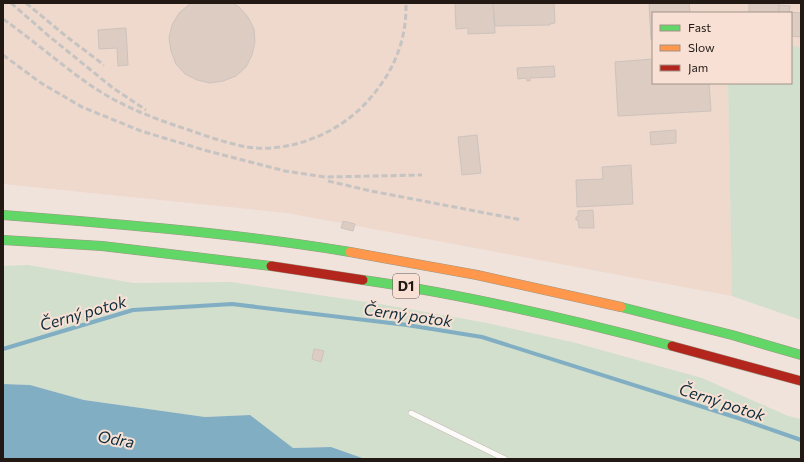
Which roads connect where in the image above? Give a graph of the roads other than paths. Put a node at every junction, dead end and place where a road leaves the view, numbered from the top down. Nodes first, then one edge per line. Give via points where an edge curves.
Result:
1 (3, 215) edge
2 (3, 240) edge
3 (801, 355) edge
4 (801, 381) edge
5 (411, 413) dead end
6 (506, 459) edge

1 - 3 highway, D1 via 113,223 244,237 393,260 538,288 669,319
2 - 4 highway, D1 via 102,246 242,262 394,284 528,311
5 - 6 lane

